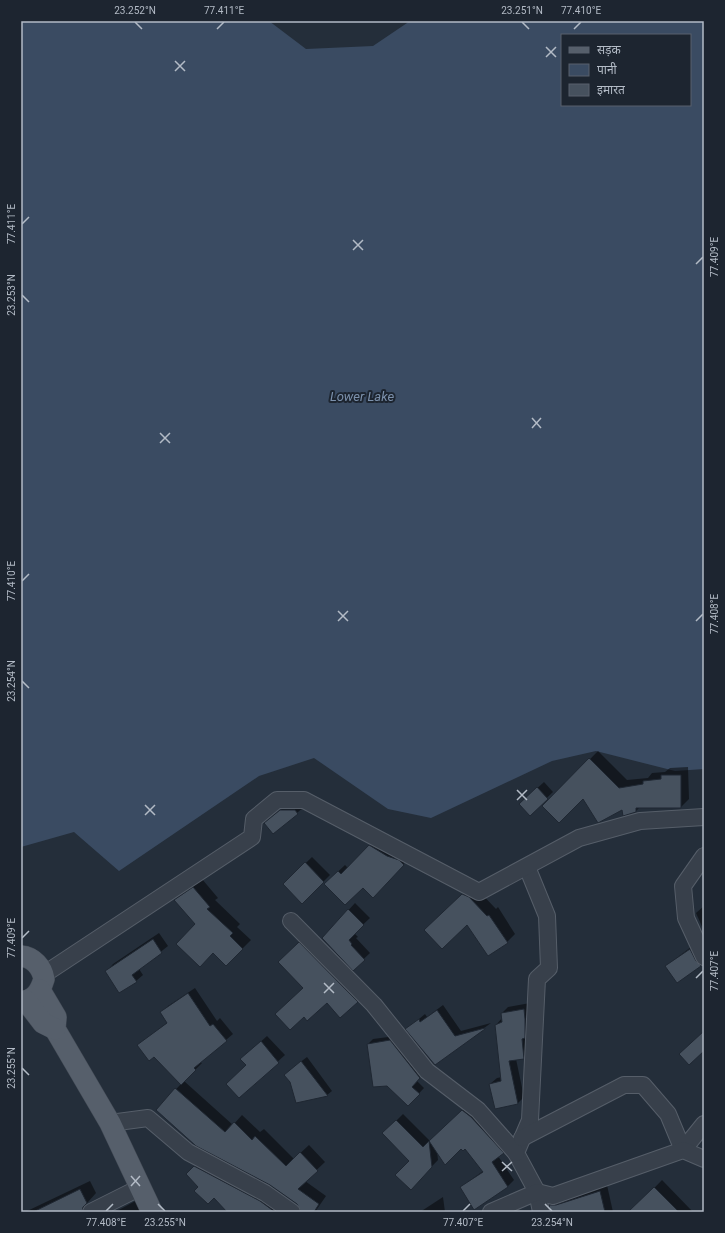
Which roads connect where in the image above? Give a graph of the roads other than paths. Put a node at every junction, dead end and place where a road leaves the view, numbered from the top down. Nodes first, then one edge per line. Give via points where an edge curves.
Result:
1 (704, 817) edge
2 (704, 856) edge
3 (527, 867) junction
4 (290, 921) dead end
5 (21, 956) edge
6 (704, 957) edge
7 (33, 992) edge
8 (110, 1123) junction
9 (704, 1124) edge
10 (519, 1146) junction
11 (683, 1150) junction
12 (704, 1159) edge
13 (141, 1187) junction
14 (537, 1192) junction
15 (92, 1212) edge
16 (152, 1212) edge
17 (292, 1212) edge
18 (491, 1212) edge
19 (541, 1212) edge

1 - 3 street via 640,821 579,838
2 - 6 street via 683,886 686,918
3 - 7 street via 479,892 304,800 277,800 254,819 252,836
3 - 10 street via 547,916 549,968 537,979 530,1120
4 - 10 street via 374,1005 426,1071 478,1110
5 - 7 main road via 38,964
7 - 8 main road via 56,1017 55,1029
8 - 13 main road
8 - 17 street via 148,1118 188,1152 265,1193
9 - 11 street
10 - 11 street via 624,1085 643,1085 668,1114
10 - 14 street
11 - 12 street
11 - 14 street via 553,1196
13 - 15 street
13 - 16 main road
14 - 18 street
14 - 19 street

